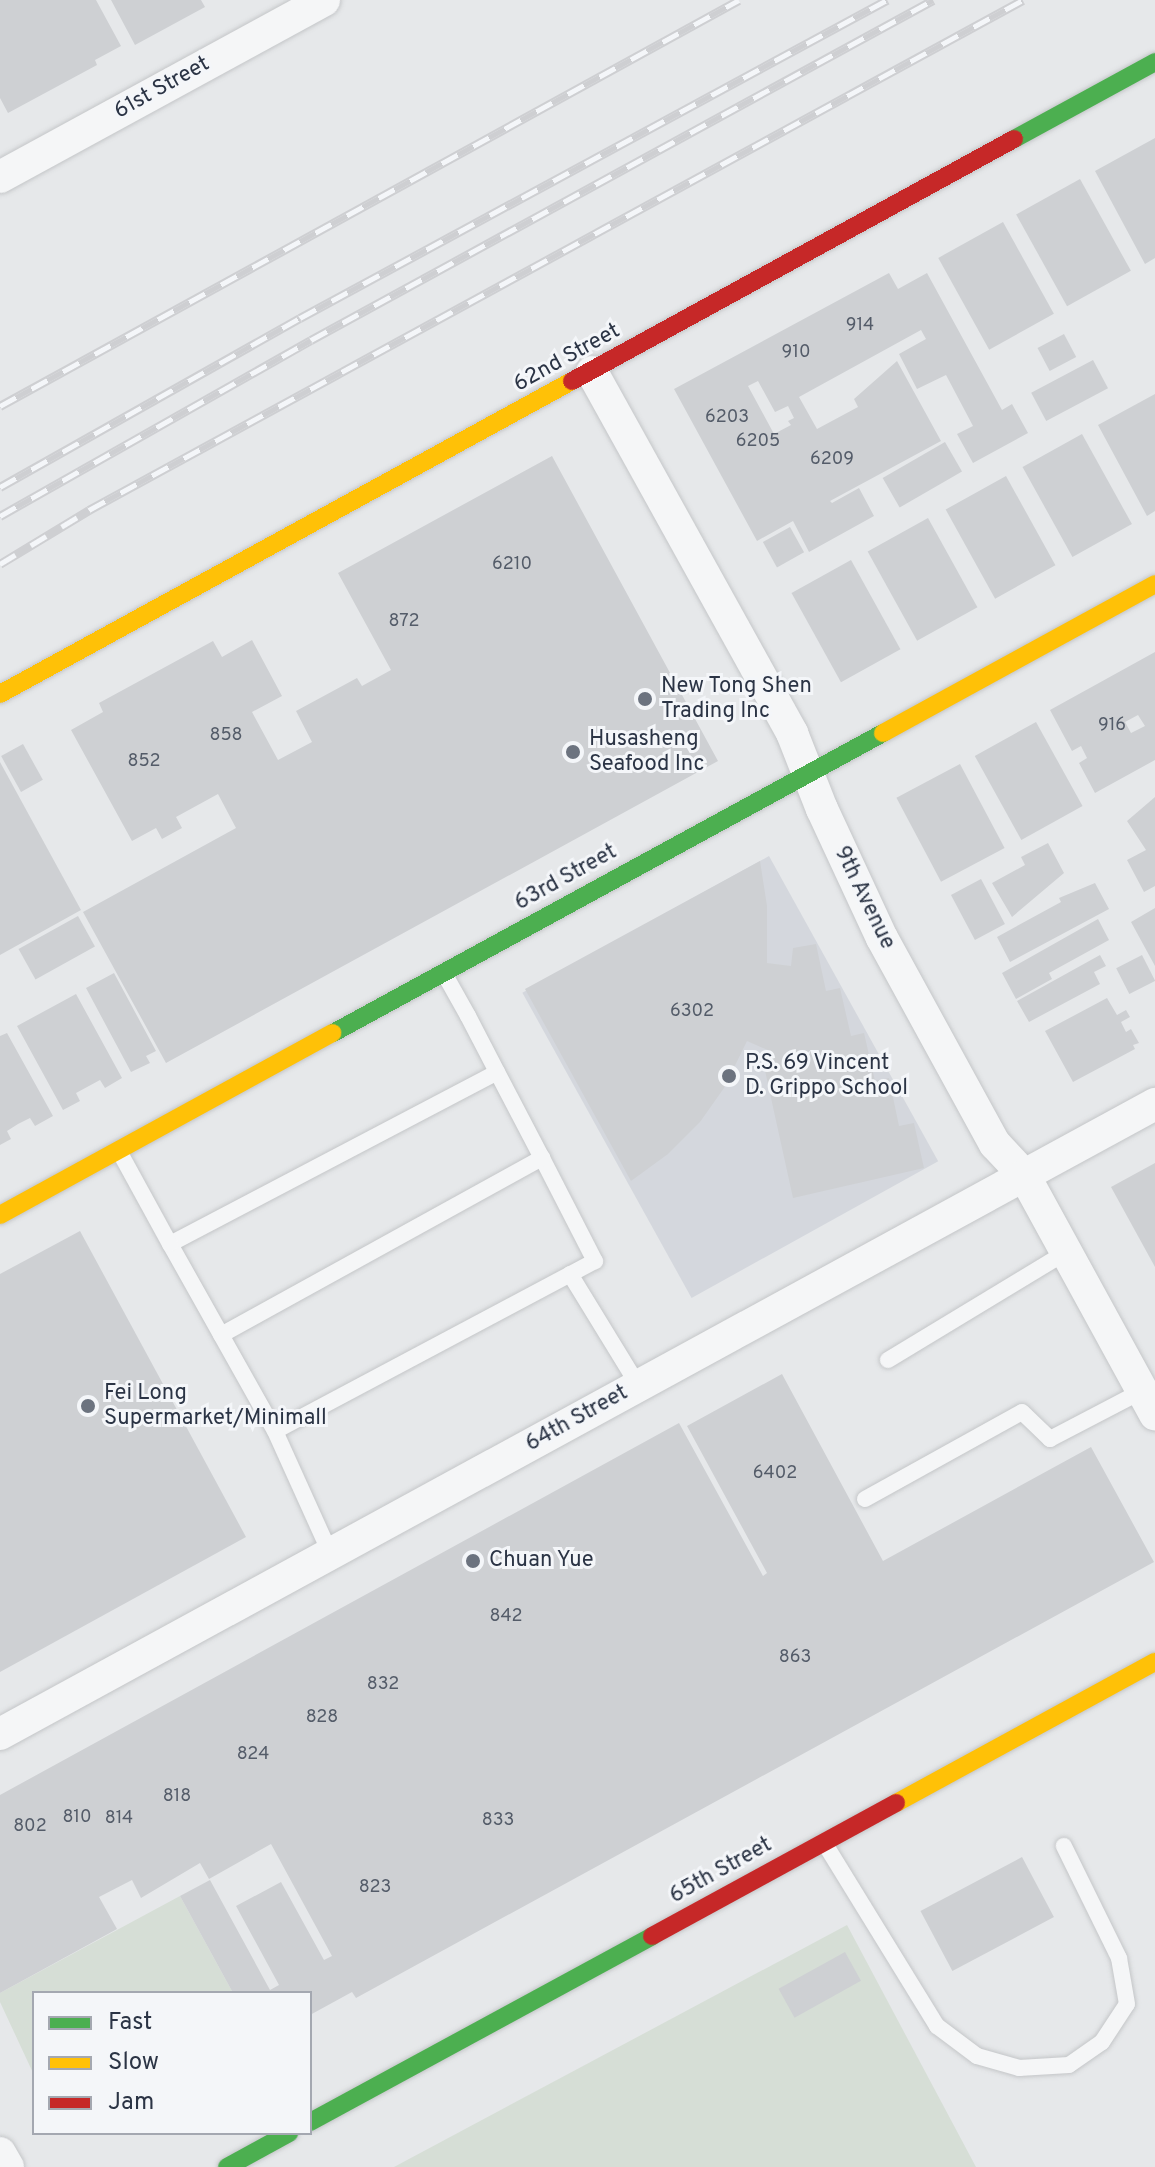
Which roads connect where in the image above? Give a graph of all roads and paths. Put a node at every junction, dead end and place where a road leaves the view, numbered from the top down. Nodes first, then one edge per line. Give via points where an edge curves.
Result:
1 (324, 0) edge
2 (1155, 62) edge
3 (0, 177) edge
4 (592, 372) junction
5 (1155, 584) edge
6 (0, 694) edge
7 (806, 774) junction
8 (444, 972) junction
9 (497, 1072) junction
10 (1155, 1104) edge
11 (118, 1150) junction
12 (542, 1158) junction
13 (1024, 1175) junction
14 (0, 1215) edge
15 (170, 1244) junction
16 (1066, 1252) junction
17 (570, 1274) junction
18 (221, 1335) junction
19 (888, 1360) dead end
20 (638, 1385) junction
21 (1149, 1403) edge
22 (275, 1431) junction
23 (865, 1499) dead end
24 (331, 1555) junction
25 (1155, 1662) edge
26 (0, 1734) edge
27 (824, 1842) junction
28 (1064, 1846) dead end
29 (312, 2121) edge
30 (285, 2135) edge
31 (0, 2153) edge
32 (8, 2167) edge
33 (227, 2167) edge

1 - 3 street, 61st Street
2 - 4 street, 62nd Street
4 - 6 street, 62nd Street
4 - 7 street, 9th Avenue via 792,733
5 - 7 street, 63rd Street
7 - 8 street, 63rd Street
7 - 13 street, 9th Avenue via 882,938 995,1144
8 - 9 lane
8 - 11 street, 63rd Street
9 - 12 lane
9 - 15 lane
10 - 13 street, 64th Street
11 - 14 street, 63rd Street
11 - 15 lane
12 - 17 lane via 595,1261
12 - 18 lane
13 - 16 street, 9th Avenue
13 - 20 street, 64th Street
15 - 18 lane
16 - 19 lane
16 - 21 street, 9th Avenue
17 - 20 lane
17 - 22 lane
18 - 22 lane
20 - 24 street, 64th Street
21 - 23 lane via 1050,1439 1022,1412
22 - 24 lane
24 - 26 street, 64th Street
25 - 27 street, 65th Street
27 - 28 lane via 937,2026 977,2056 1019,2068 1069,2065 1102,2042 1127,2004 1119,1958
27 - 29 street, 65th Street
30 - 33 street
31 - 32 street

